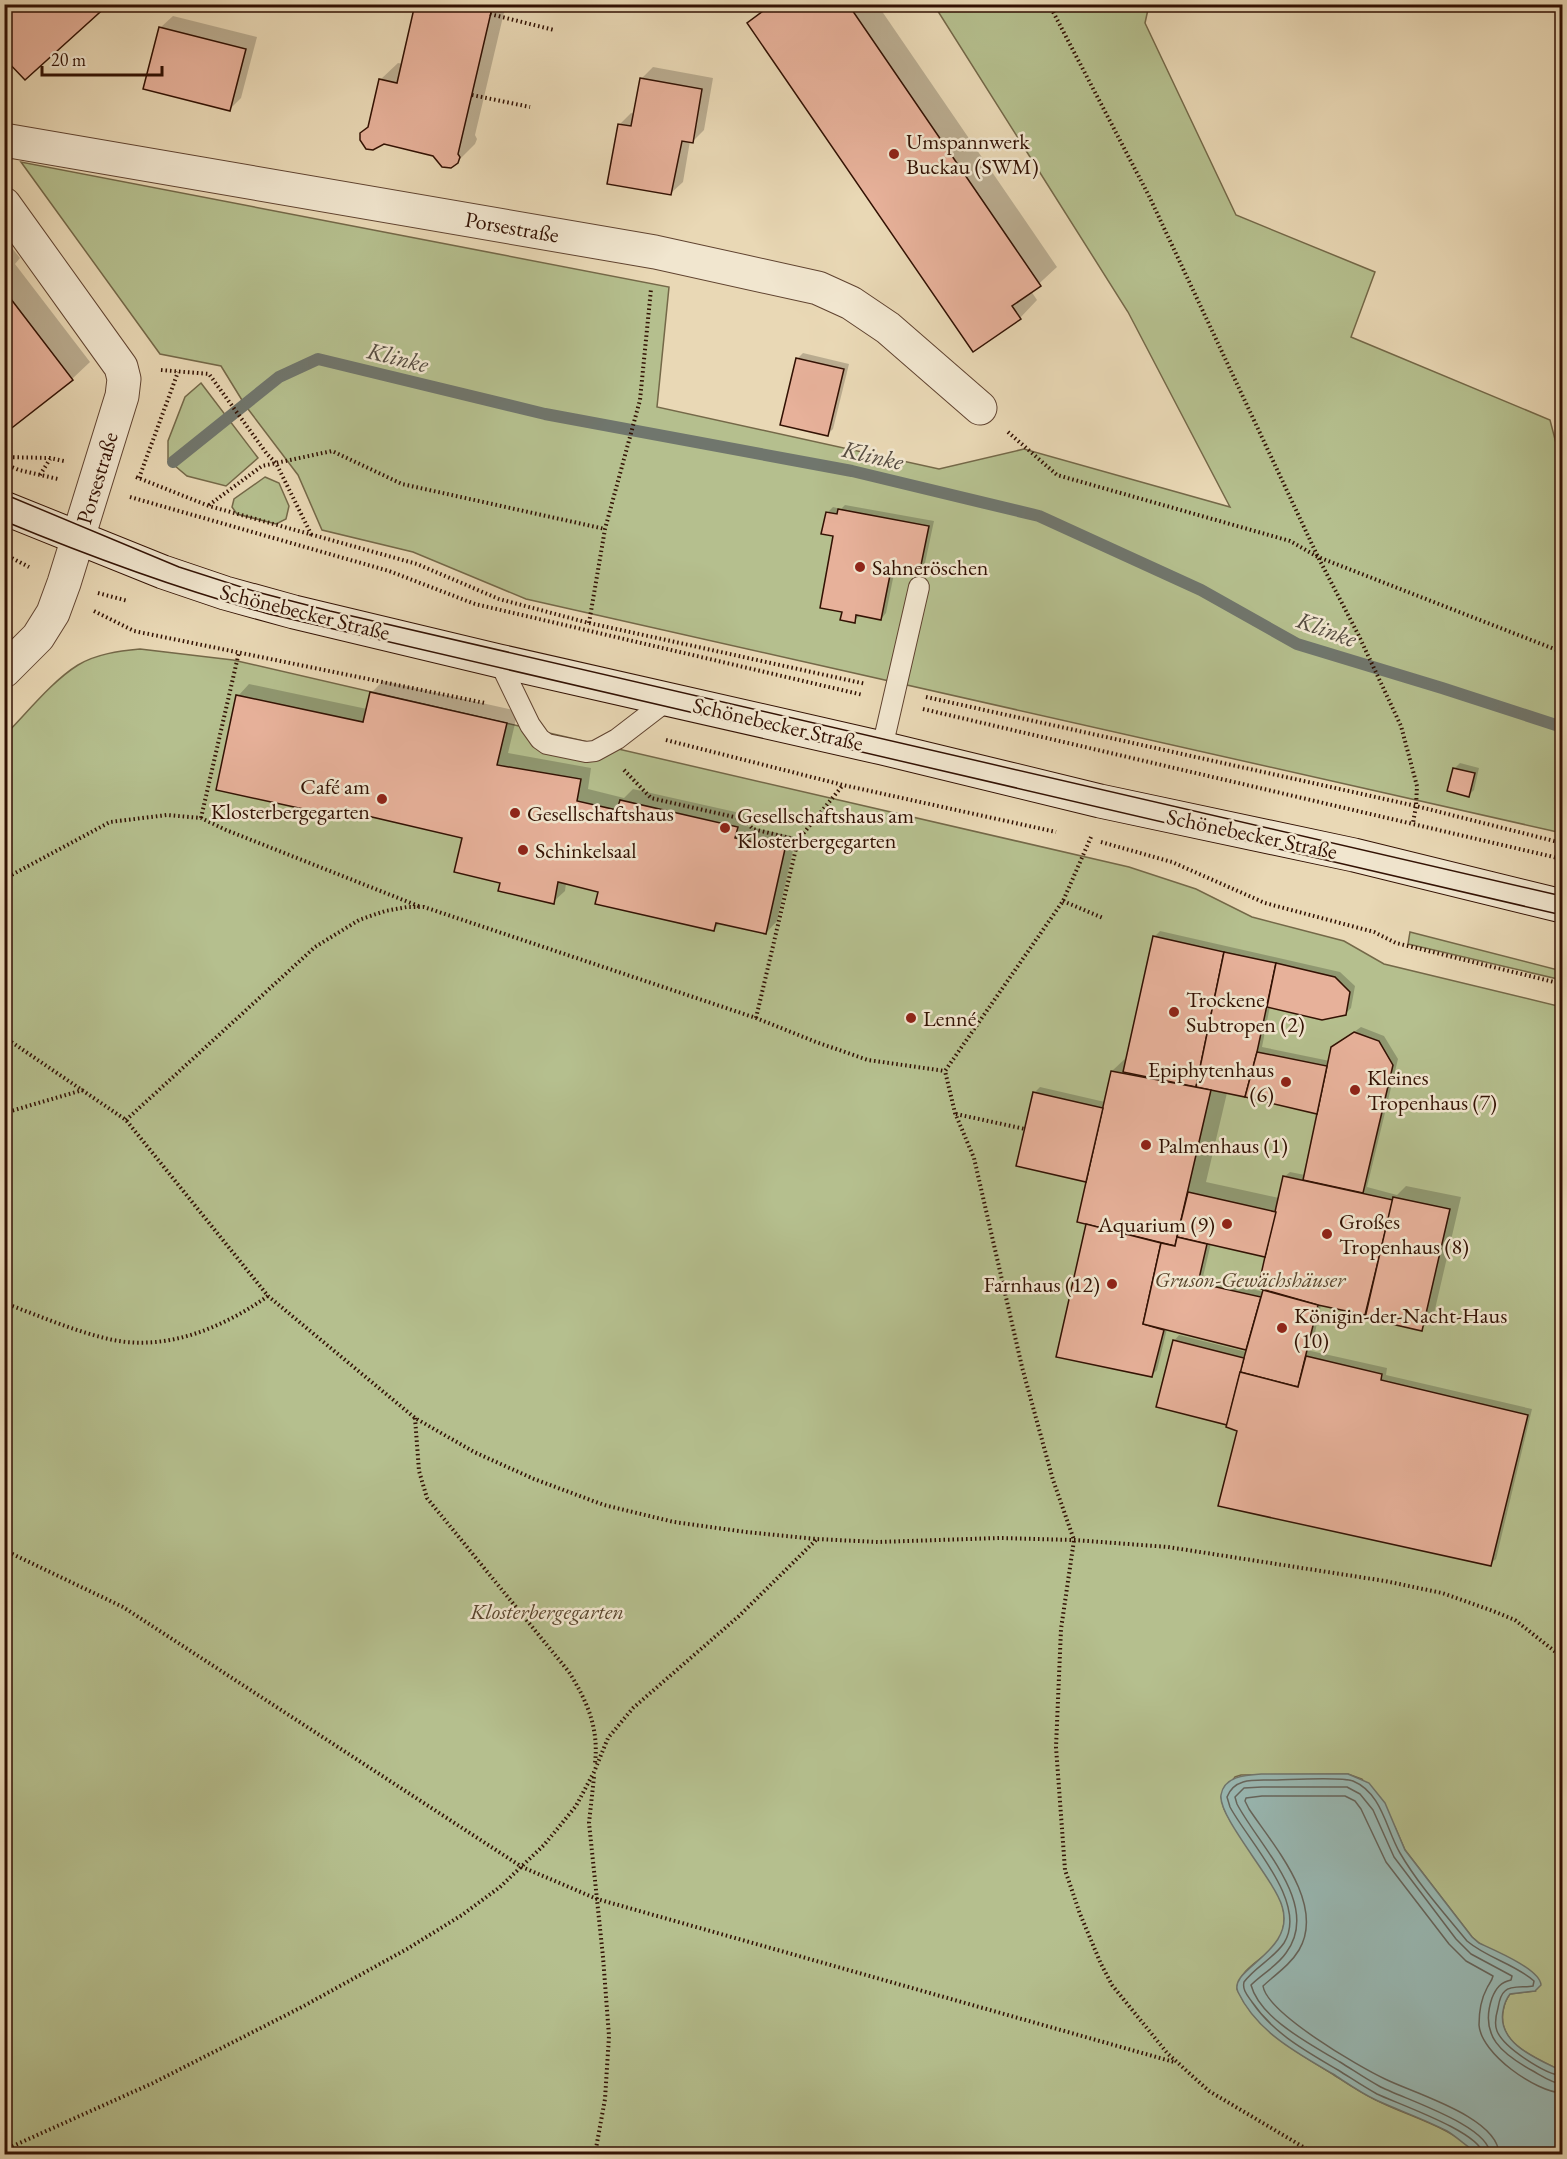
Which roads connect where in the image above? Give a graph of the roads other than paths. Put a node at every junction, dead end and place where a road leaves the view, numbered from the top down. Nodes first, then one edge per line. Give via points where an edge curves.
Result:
1 (4, 140) edge
2 (4, 204) edge
3 (980, 408) road end
4 (4, 508) edge
5 (77, 539) junction
6 (919, 587) dead end
7 (499, 661) junction
8 (4, 671) edge
9 (669, 699) junction
10 (882, 748) junction
11 (1563, 906) edge

1 - 3 main road, Porsestraße via 655,252 792,280 836,295 888,328
2 - 5 main road, Porsestraße via 121,367 124,379
4 - 5 main road, Schönebecker Straße
5 - 7 main road, Schönebecker Straße via 225,593
5 - 8 main road, Porsestraße via 48,622
6 - 10 lane
7 - 9 main road, Schönebecker Straße
7 - 9 lane via 522,711 545,743 586,752 603,747
9 - 10 main road, Schönebecker Straße
10 - 11 main road, Schönebecker Straße

